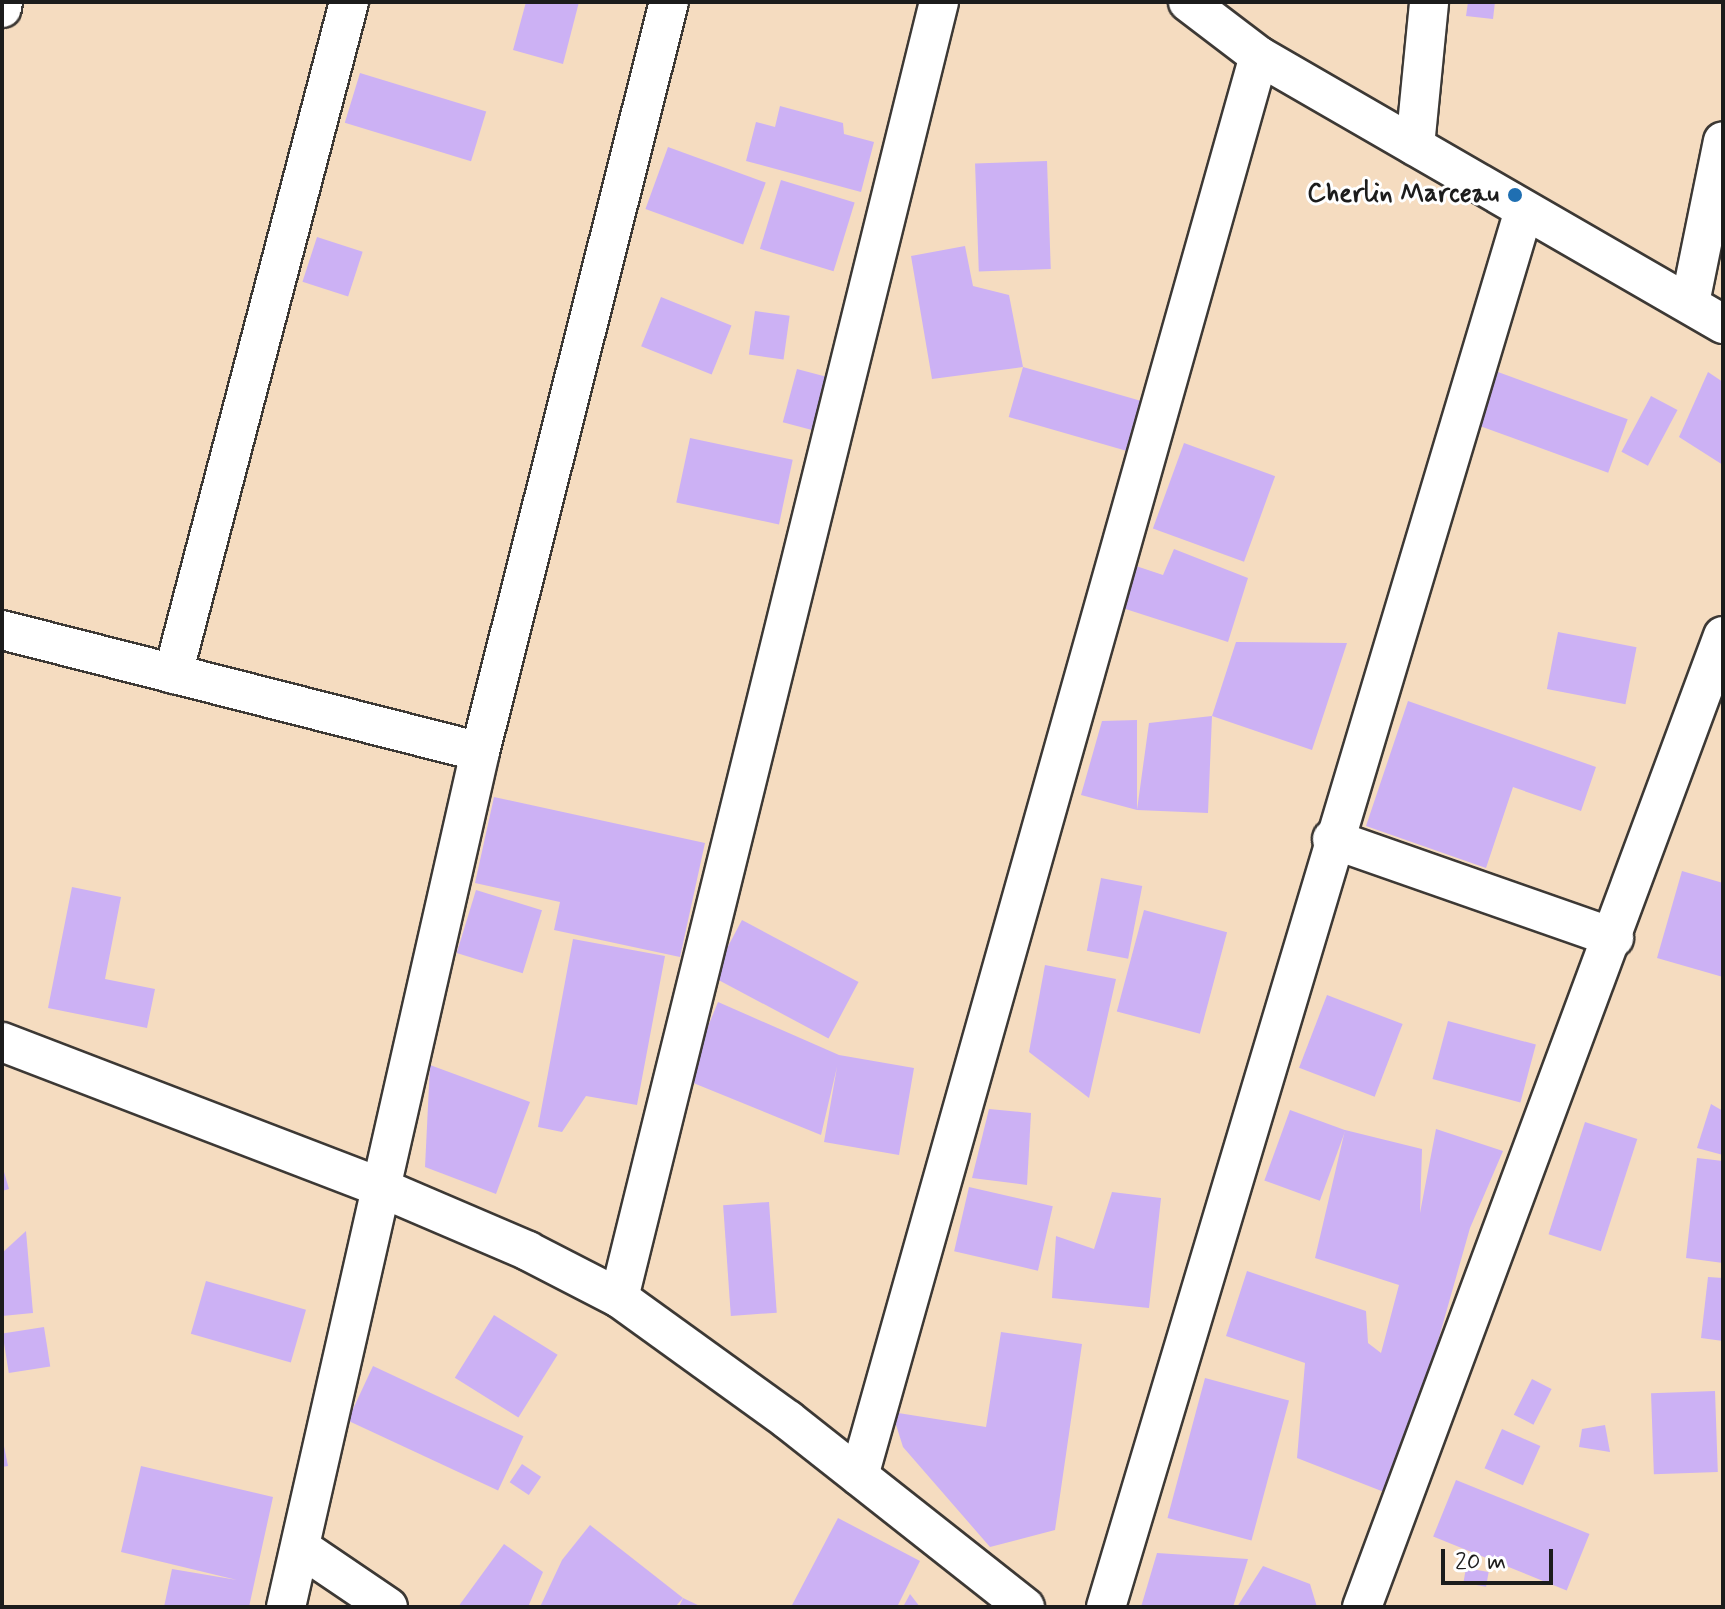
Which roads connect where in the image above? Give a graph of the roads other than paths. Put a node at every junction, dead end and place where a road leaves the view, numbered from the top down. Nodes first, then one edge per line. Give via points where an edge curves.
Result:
1 (3, 2) edge
2 (349, 2) edge
3 (669, 2) edge
4 (939, 2) edge
5 (1188, 2) edge
6 (1429, 2) edge
7 (2, 8) edge
8 (1259, 56) junction
9 (1723, 141) edge
10 (1415, 146) junction
11 (1524, 210) junction
12 (1690, 303) junction
13 (1723, 324) edge
14 (2, 630) edge
15 (1723, 636) edge
16 (173, 674) junction
17 (480, 752) junction
18 (1332, 839) junction
19 (1614, 938) junction
20 (2, 1042) edge
21 (379, 1187) junction
22 (619, 1298) junction
23 (859, 1476) junction
24 (301, 1548) junction
25 (286, 1607) edge
26 (388, 1607) edge
27 (1025, 1607) edge
28 (1106, 1607) edge
29 (1362, 1607) edge

1 - 7 street
2 - 16 street
3 - 17 street
4 - 22 street
5 - 8 street
6 - 10 street
8 - 10 street
8 - 23 street
9 - 12 street
10 - 11 street
11 - 12 street
11 - 18 street
12 - 13 street
14 - 16 street
15 - 19 street
16 - 17 street
17 - 21 street
18 - 19 street
18 - 28 street
19 - 29 street
20 - 21 street
21 - 22 street via 528,1251
21 - 24 street
22 - 23 street
23 - 27 street
24 - 25 street
24 - 26 street

